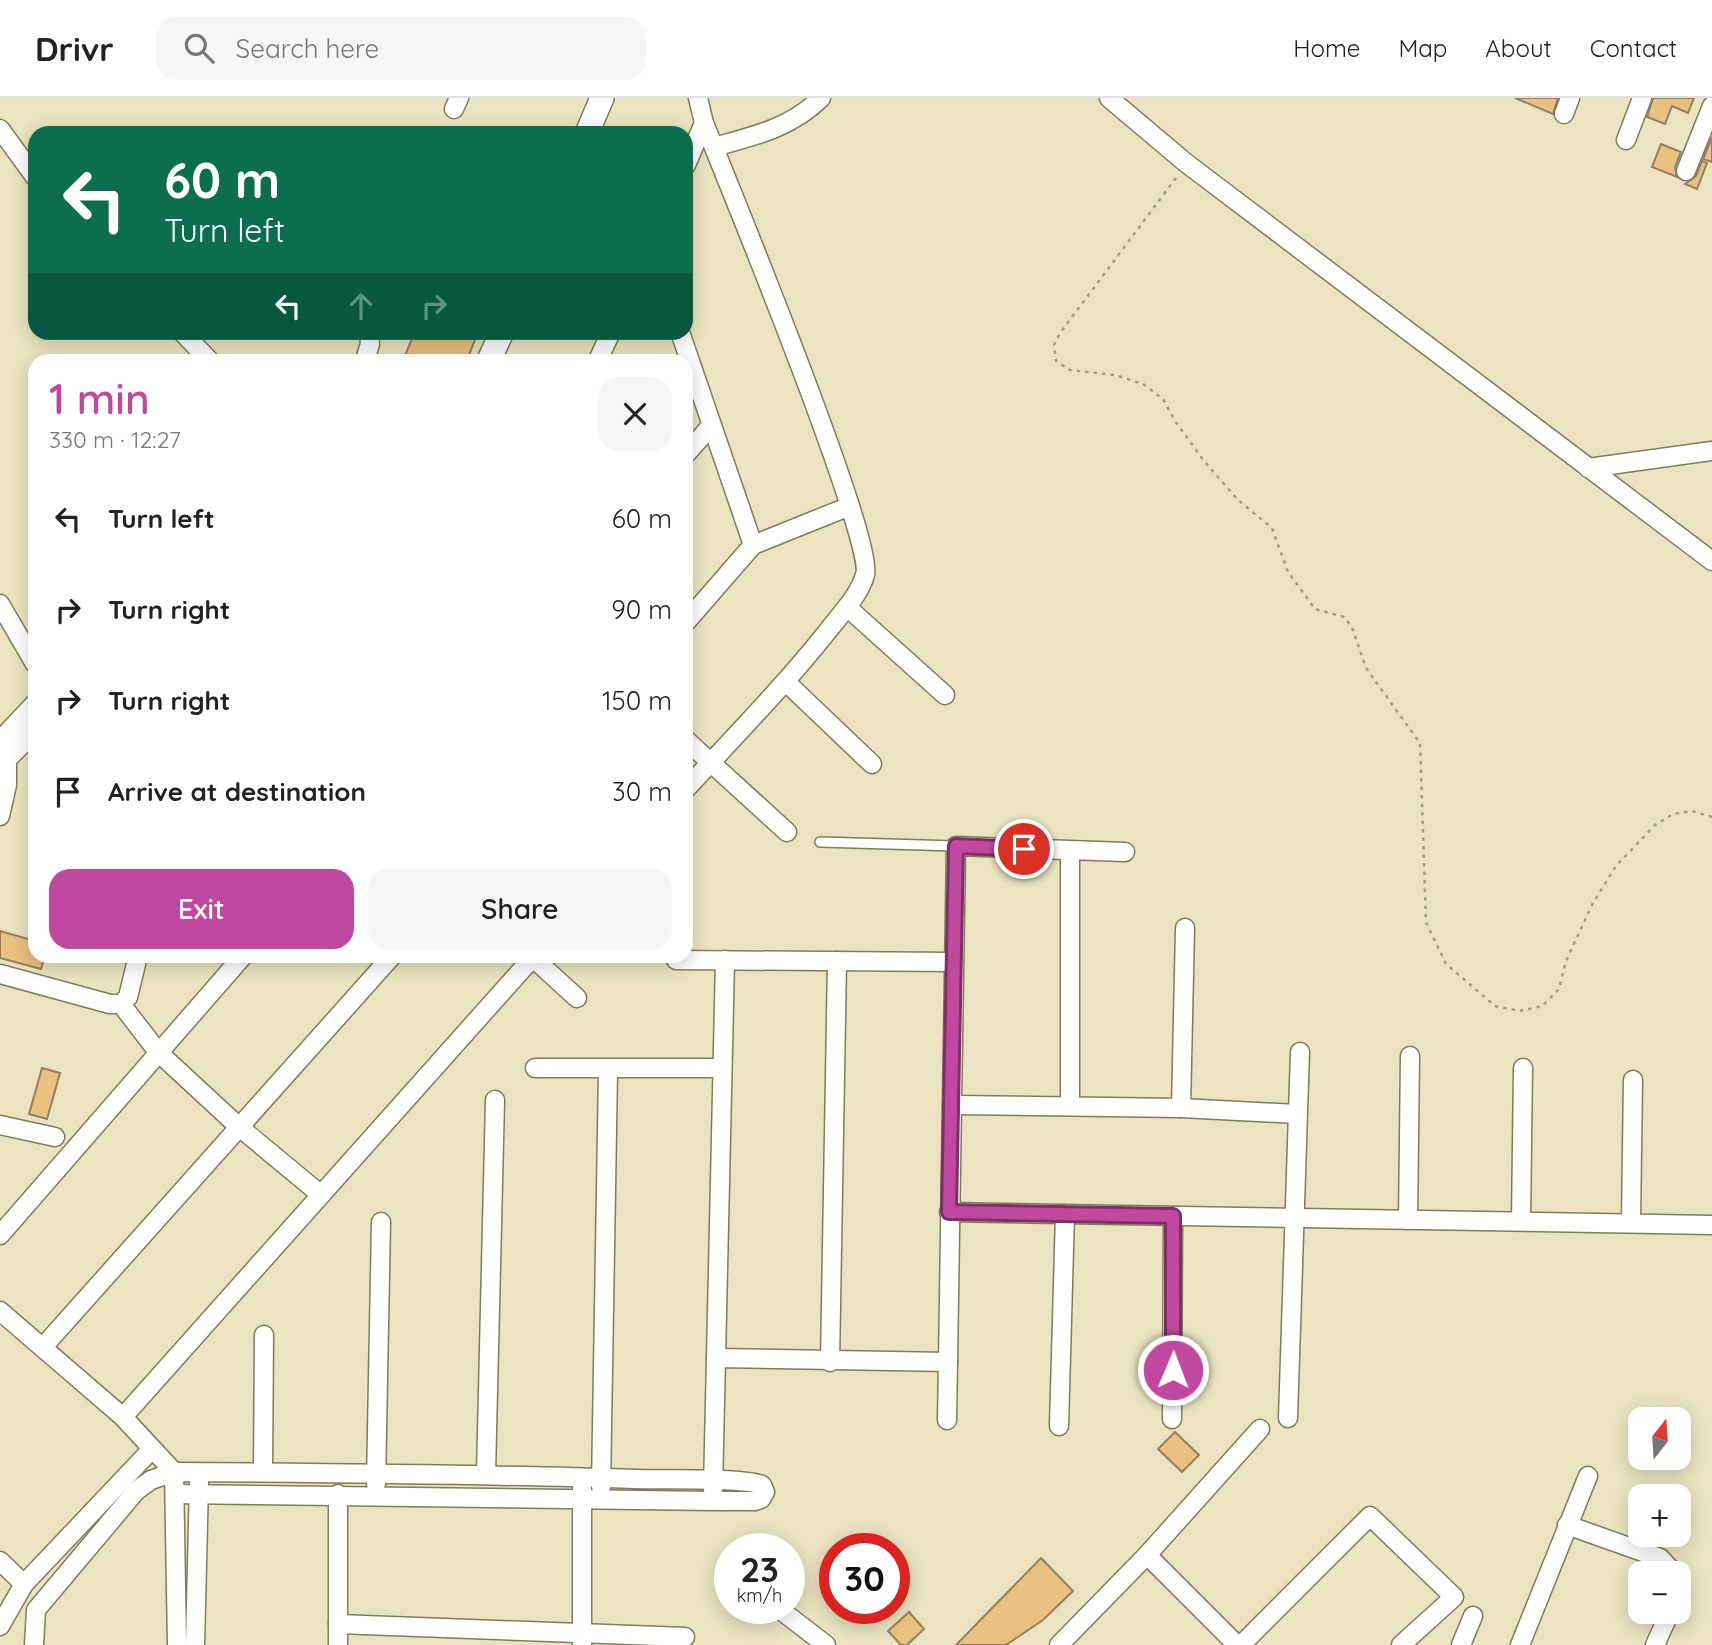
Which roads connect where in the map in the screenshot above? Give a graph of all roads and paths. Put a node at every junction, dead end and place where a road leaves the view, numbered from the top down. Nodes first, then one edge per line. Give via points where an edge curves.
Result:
1 (602, 98) edge
2 (698, 98) edge
3 (821, 98) edge
4 (1109, 98) edge
5 (1642, 98) edge
6 (1712, 106) edge
7 (704, 123) junction
8 (590, 126) edge
9 (0, 129) edge
10 (1626, 140) dead end
11 (714, 147) junction
12 (693, 149) edge
13 (1186, 163) junction
14 (28, 167) edge
15 (1686, 171) dead end
16 (190, 340) edge
17 (203, 354) edge
18 (693, 373) edge
19 (710, 426) junction
20 (693, 446) edge
21 (1712, 451) edge
22 (1588, 468) junction
23 (850, 506) junction
24 (753, 545) junction
25 (1712, 561) edge
26 (0, 604) edge
27 (847, 607) junction
28 (693, 614) edge
29 (28, 652) edge
30 (786, 683) junction
31 (946, 695) dead end
32 (28, 716) edge
33 (28, 734) edge
34 (693, 747) edge
35 (3, 750) edge
36 (710, 763) junction
37 (872, 764) dead end
38 (693, 781) edge
39 (0, 816) edge
40 (1712, 817) edge
41 (787, 832) dead end
42 (820, 842) dead end
43 (956, 846) junction
44 (1070, 851) junction
45 (1125, 852) dead end
46 (1185, 928) dead end
47 (693, 960) edge
48 (725, 960) junction
49 (837, 961) junction
50 (954, 962) junction
51 (136, 963) edge
52 (237, 963) edge
53 (386, 963) edge
54 (526, 963) edge
55 (540, 963) edge
56 (0, 974) edge
57 (577, 998) dead end
58 (121, 1004) junction
59 (158, 1052) junction
60 (1300, 1052) dead end
61 (1410, 1056) dead end
62 (535, 1068) dead end
63 (722, 1068) junction
64 (1523, 1068) dead end
65 (608, 1071) junction
66 (1633, 1080) dead end
67 (495, 1100) dead end
68 (952, 1105) junction
69 (1070, 1106) junction
70 (1181, 1108) junction
71 (1297, 1114) junction
72 (0, 1125) edge
73 (238, 1126) junction
74 (55, 1138) dead end
75 (320, 1194) junction
76 (949, 1212) junction
77 (1065, 1214) junction
78 (1173, 1216) junction
79 (1294, 1220) junction
80 (1408, 1220) junction
81 (1521, 1221) junction
82 (381, 1222) dead end
83 (1631, 1222) junction
84 (1712, 1225) edge
85 (0, 1235) edge
86 (0, 1311) edge
87 (264, 1335) dead end
88 (43, 1347) junction
89 (716, 1358) junction
90 (830, 1362) junction
91 (948, 1362) junction
92 (123, 1417) junction
93 (1288, 1418) dead end
94 (1172, 1419) dead end
95 (947, 1420) dead end
96 (1059, 1426) dead end
97 (1260, 1429) dead end
98 (152, 1449) junction
99 (263, 1471) junction
100 (174, 1472) junction
101 (198, 1472) junction
102 (376, 1473) junction
103 (486, 1474) junction
104 (1588, 1476) dead end
105 (581, 1478) junction
106 (600, 1478) junction
107 (713, 1481) junction
108 (200, 1493) junction
109 (175, 1494) junction
110 (338, 1494) junction
111 (377, 1495) junction
112 (583, 1498) junction
113 (602, 1498) junction
114 (713, 1501) junction
115 (1567, 1525) junction
116 (1147, 1555) junction
117 (0, 1561) edge
118 (1664, 1561) edge
119 (24, 1584) junction
120 (1473, 1616) dead end
121 (338, 1624) junction
122 (799, 1624) edge
123 (1665, 1624) edge
124 (0, 1626) edge
125 (456, 1637) edge
126 (685, 1637) dead end
127 (582, 1639) edge
128 (34, 1645) edge
129 (177, 1645) edge
130 (195, 1645) edge
131 (338, 1645) edge
132 (826, 1645) edge
133 (1059, 1645) edge
134 (1239, 1645) edge
135 (1401, 1645) edge
136 (1461, 1645) edge
137 (1520, 1645) edge
138 (1655, 1645) edge

1 - 8 street
2 - 7 street
3 - 11 street via 805,114 768,133
4 - 13 street
5 - 10 street
6 - 15 street
7 - 11 street
7 - 12 street
9 - 14 street
11 - 23 street
13 - 22 street
13 - 40 path via 1060,333 1054,345 1056,361 1070,370 1115,375 1143,384 1163,399 1203,461 1238,500 1272,528 1288,572 1315,608 1344,617 1352,627 1366,668 1420,743 1426,922 1446,964 1495,1006 1520,1011 1542,1006 1559,989 1566,961 1616,866 1654,825 1673,814 1692,811
16 - 17 street
18 - 19 street
19 - 20 street
19 - 24 street
21 - 22 street
22 - 25 street
23 - 24 street
23 - 27 street via 867,565
24 - 28 street
26 - 29 street
27 - 30 street
27 - 31 street
30 - 36 street
30 - 37 street
32 - 35 street
33 - 35 street
34 - 36 street
35 - 39 street via 7,785
36 - 38 street
36 - 41 street
42 - 43 lane
43 - 44 street
43 - 50 street
44 - 45 street
44 - 69 street
46 - 70 street
47 - 48 street
48 - 49 street
48 - 63 street
49 - 50 street
49 - 90 street
50 - 68 street
51 - 58 street via 128,997
52 - 59 street
53 - 73 street
54 - 75 street
55 - 57 street
56 - 58 street
58 - 59 street
59 - 73 street
59 - 85 street
60 - 71 street
61 - 80 street
62 - 65 street
63 - 65 street
63 - 89 street
64 - 81 street
65 - 106 street
66 - 83 street
67 - 103 street
68 - 69 street
68 - 76 street
69 - 70 street
70 - 71 street
71 - 79 street
72 - 74 street
73 - 75 street
73 - 88 street
75 - 92 street
76 - 77 street
76 - 91 street
77 - 78 street
77 - 96 street
78 - 79 street
78 - 94 street
79 - 80 street
79 - 93 street
80 - 81 street
81 - 83 street
82 - 102 street
83 - 84 street
86 - 88 street
87 - 99 street
88 - 92 street
89 - 90 street
89 - 107 street
90 - 91 street
91 - 95 street
92 - 98 street
97 - 116 street
98 - 100 street
98 - 119 street
99 - 101 street
99 - 102 street
100 - 101 street
100 - 109 street
100 - 128 street via 136,1491 36,1610
101 - 108 street
102 - 103 street
102 - 111 street
103 - 105 street
104 - 115 street
105 - 106 street
105 - 112 street
106 - 107 street
106 - 113 street
107 - 114 street
107 - 114 street via 755,1483 765,1492 755,1500
108 - 109 street
108 - 110 street
108 - 130 street
109 - 129 street
110 - 111 street
110 - 121 street
111 - 112 street
112 - 113 street
112 - 127 street
113 - 114 street
115 - 118 street
115 - 137 street
116 - 133 street
116 - 134 street
117 - 119 street
119 - 124 street
120 - 136 street
121 - 125 street
121 - 131 street
122 - 132 street
123 - 138 street
125 - 127 street
126 - 127 street
134 - 135 street via 1370,1516 1454,1597

